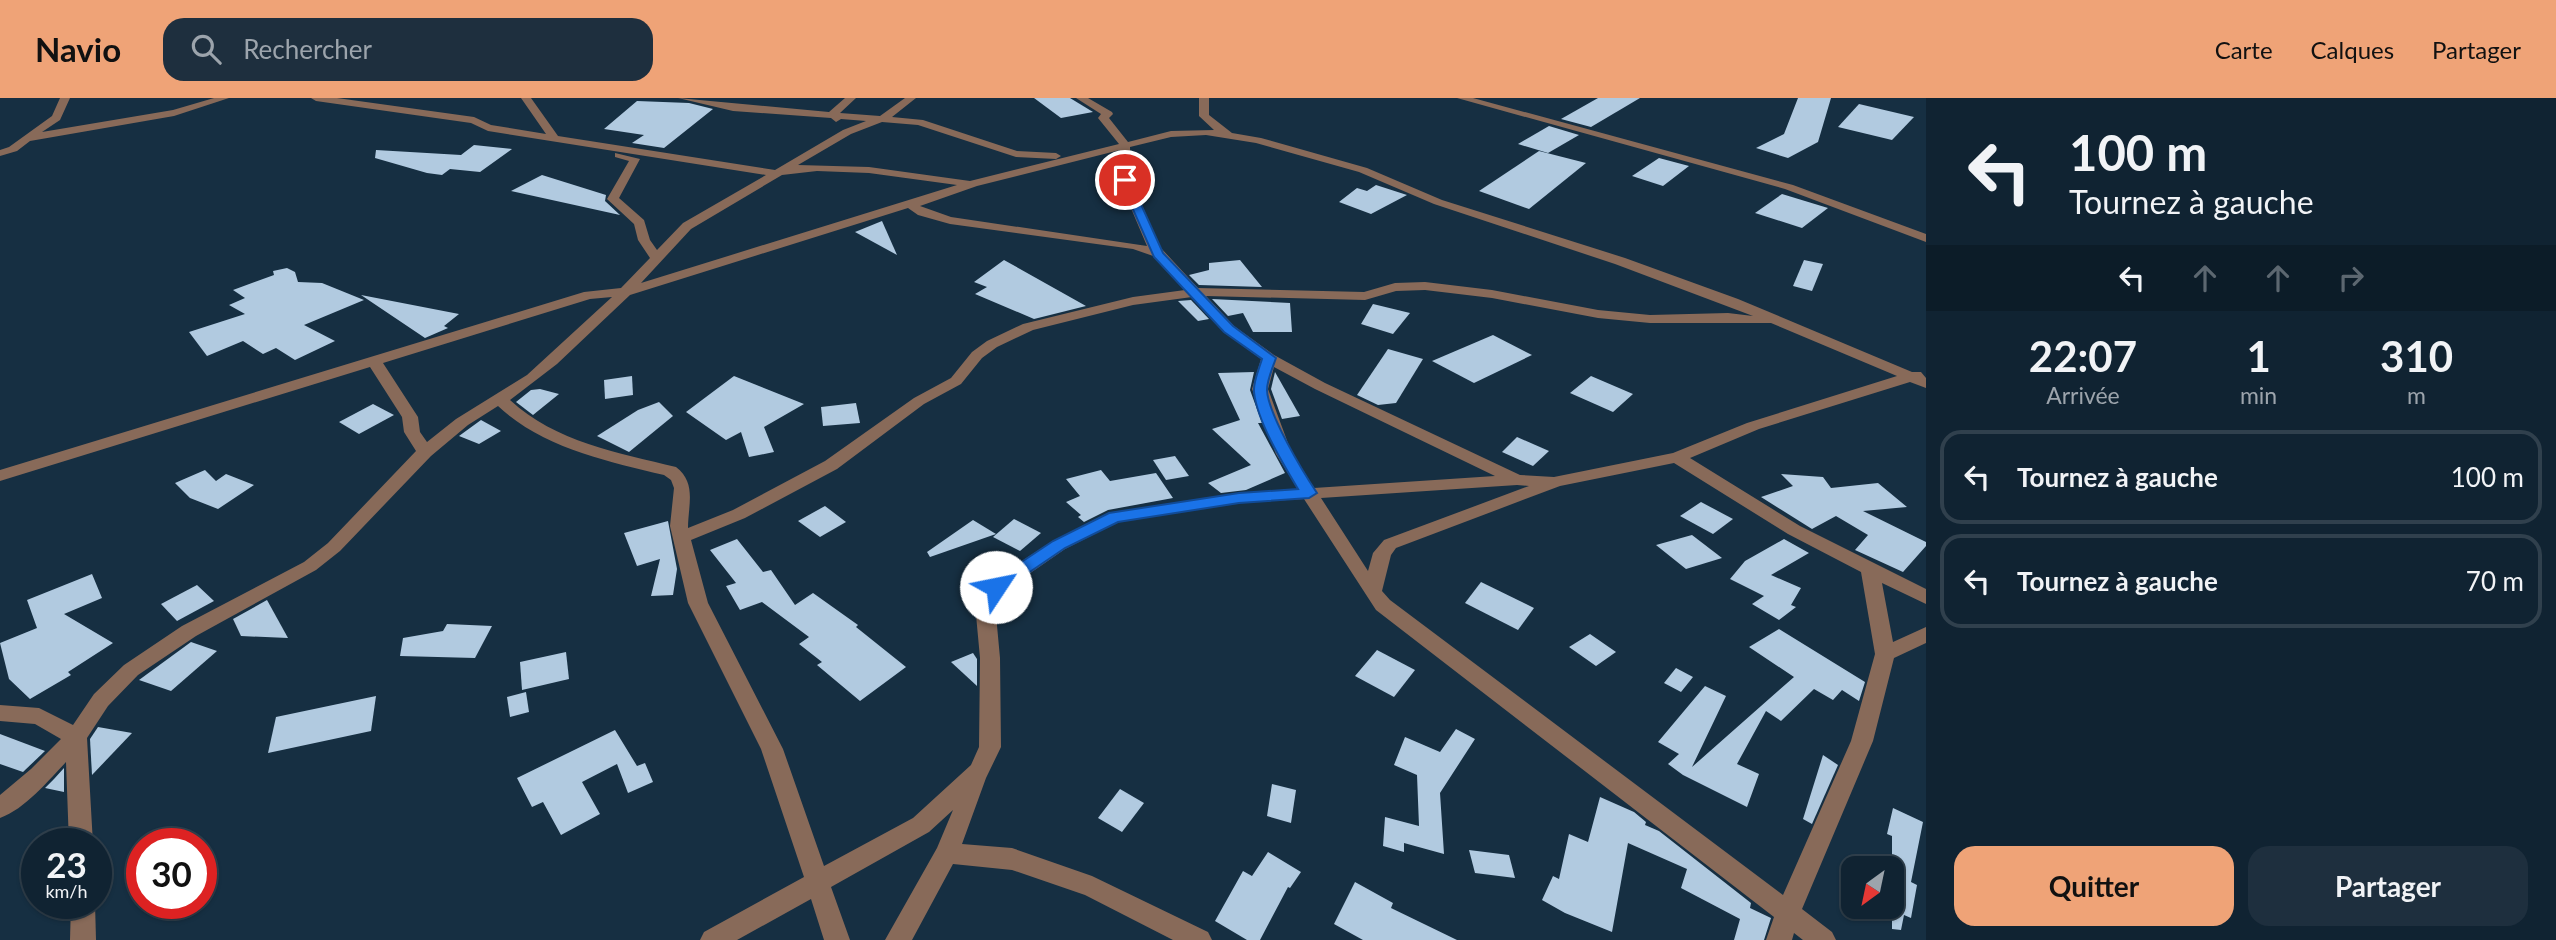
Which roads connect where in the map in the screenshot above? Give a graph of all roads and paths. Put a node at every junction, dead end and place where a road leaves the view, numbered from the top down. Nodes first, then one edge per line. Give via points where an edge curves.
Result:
1 (65, 98) edge
2 (224, 98) edge
3 (316, 98) edge
4 (526, 98) edge
5 (682, 98) edge
6 (851, 98) edge
7 (911, 98) edge
8 (1081, 98) edge
9 (1204, 98) edge
10 (1462, 98) edge
11 (833, 114) junction
12 (884, 118) junction
13 (1103, 118) junction
14 (848, 132) junction
15 (1171, 134) junction
16 (1237, 136) junction
17 (27, 138) junction
18 (555, 139) junction
19 (1125, 145) junction
20 (0, 153) edge
21 (1074, 157) junction
22 (775, 173) junction
23 (973, 184) junction
24 (918, 201) junction
25 (1926, 238) edge
26 (1158, 254) junction
27 (657, 260) junction
28 (625, 292) junction
29 (1196, 292) junction
30 (1787, 324) junction
31 (1269, 358) junction
32 (374, 361) junction
33 (1922, 377) edge
34 (515, 389) junction
35 (425, 452) junction
36 (1677, 457) junction
37 (0, 476) edge
38 (1517, 480) junction
39 (1556, 482) junction
40 (1309, 493) junction
41 (682, 537) junction
42 (1870, 568) junction
43 (1372, 592) junction
44 (1926, 597) edge
45 (1926, 634) edge
46 (1885, 654) junction
47 (0, 713) edge
48 (76, 737) junction
49 (979, 771) junction
50 (0, 808) edge
51 (79, 828) edge
52 (947, 853) junction
53 (819, 881) junction
54 (1787, 915) junction
55 (83, 919) edge
56 (1194, 939) edge
57 (83, 940) edge
58 (713, 940) edge
59 (837, 940) edge
60 (898, 940) edge
61 (1779, 940) edge
62 (1823, 940) edge

1 - 17 street via 56,118
2 - 17 street via 174,113
3 - 18 street via 474,120 488,128
4 - 18 street
5 - 11 street via 733,108
6 - 11 street
7 - 12 street
8 - 13 street via 1108,114
9 - 16 street via 1203,116
10 - 25 street via 1789,187
11 - 12 street
11 - 14 street
12 - 14 street
12 - 21 street via 919,122 1016,154
13 - 15 street via 1132,130
13 - 19 street
14 - 22 street
15 - 16 street
15 - 19 street
16 - 30 street via 1363,170 1438,202 1620,261
17 - 20 street
18 - 22 street
18 - 27 street via 635,159 613,199 640,223 643,240
19 - 21 street
19 - 26 street via 1125,180
21 - 23 street
22 - 23 street via 836,169
22 - 27 street via 687,226
23 - 24 street
24 - 26 street via 912,206 950,220 1115,243
24 - 28 street
26 - 29 street
27 - 28 street
28 - 32 street via 589,295
28 - 34 street
29 - 30 street via 1365,296 1395,287 1425,286 1598,314 1650,319 1728,317
29 - 31 street via 1229,329
29 - 41 street via 1133,300 1028,327 992,344 956,381 919,401 831,465 739,514
30 - 33 street
31 - 38 street
31 - 40 street via 1260,390 1264,404 1284,454
32 - 35 street via 410,417 412,432
32 - 37 street
33 - 36 street via 1753,426
34 - 35 street via 461,422
34 - 41 street via 501,400 509,410 553,435 670,471 679,478
35 - 48 street via 310,566 189,631 131,670 101,700
36 - 39 street
36 - 42 street via 1794,530
38 - 39 street
38 - 40 street
39 - 43 street via 1390,544 1382,553
40 - 43 street
40 - 49 street via 1239,498 1114,517 1059,545 996,587 985,604 990,747
41 - 53 street via 698,603 772,749
42 - 44 street
42 - 46 street
43 - 54 street via 1383,605
45 - 46 street
46 - 54 street via 1862,741
47 - 48 street via 39,716
48 - 50 street
48 - 51 street
49 - 52 street
49 - 53 street via 920,825
52 - 56 street via 1012,859 1092,887
52 - 60 street
53 - 58 street
53 - 59 street
54 - 61 street
54 - 62 street
55 - 57 street

